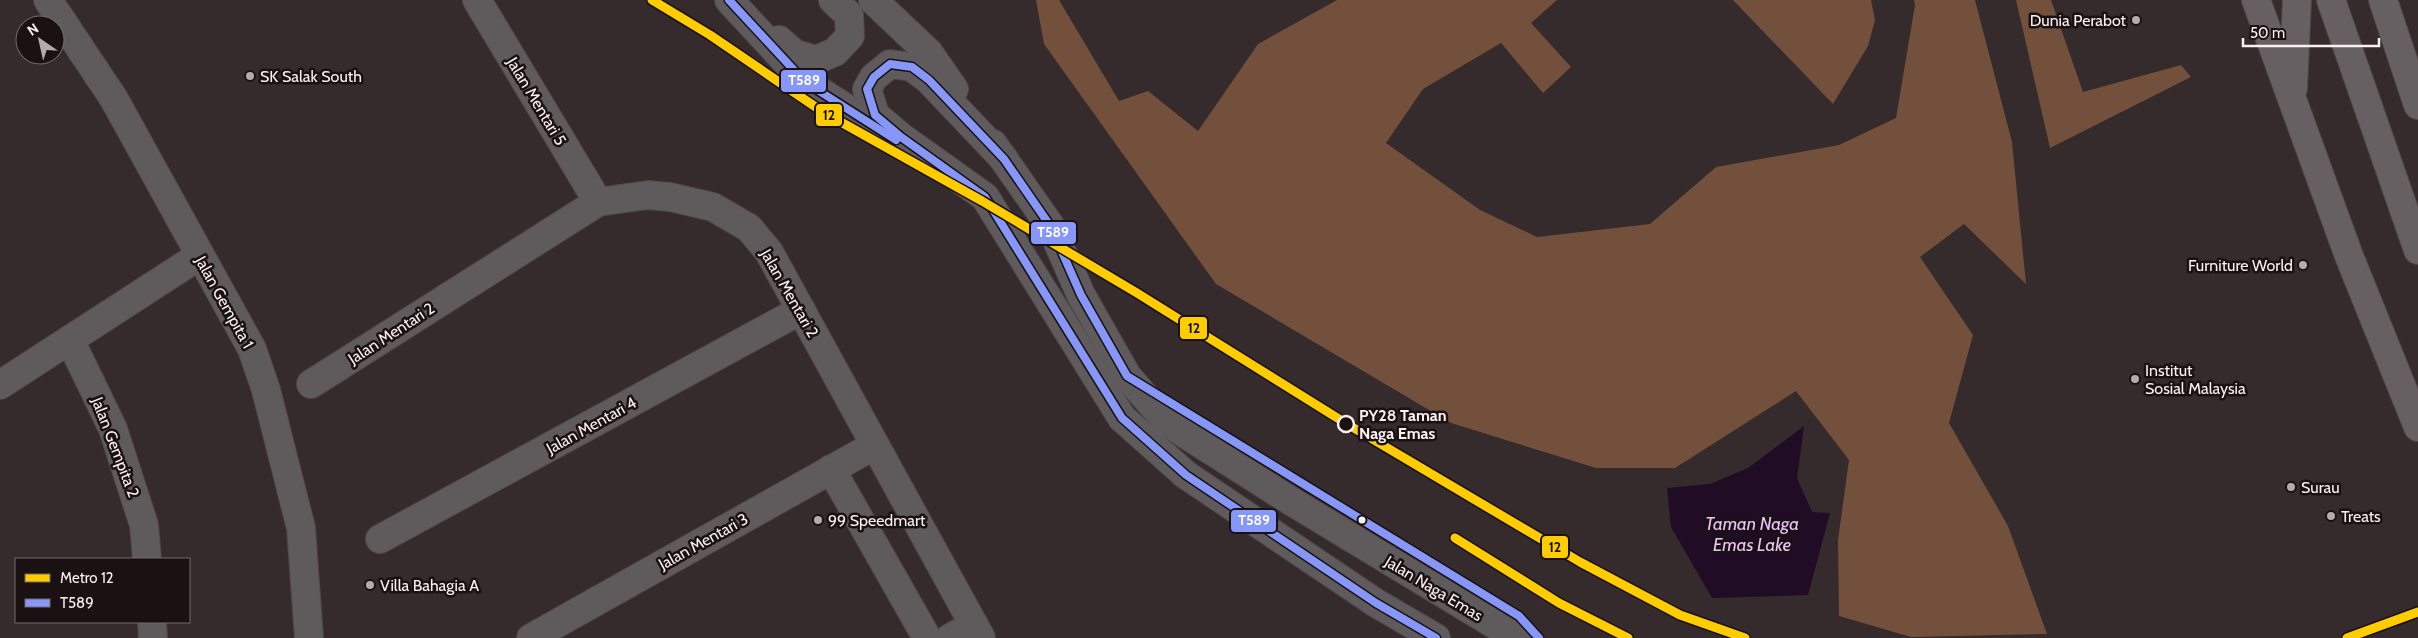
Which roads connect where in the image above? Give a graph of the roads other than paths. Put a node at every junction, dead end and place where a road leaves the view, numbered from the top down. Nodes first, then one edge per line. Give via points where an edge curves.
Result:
1 (48, 0) edge
2 (477, 0) edge
3 (833, 0) edge
4 (873, 0) edge
5 (2256, 0) edge
6 (2297, 0) edge
7 (2331, 0) edge
8 (2383, 0) edge
9 (731, 2) edge
10 (2293, 99) junction
11 (2418, 105) edge
12 (1004, 159) junction
13 (985, 197) junction
14 (598, 202) junction
15 (2418, 250) edge
16 (199, 256) junction
17 (801, 310) junction
18 (70, 340) junction
19 (311, 384) dead end
20 (0, 385) edge
21 (2418, 427) edge
22 (875, 445) junction
23 (831, 469) junction
24 (380, 540) dead end
25 (147, 558) edge
26 (152, 623) edge
27 (977, 632) edge
28 (153, 638) edge
29 (310, 638) edge
30 (531, 638) edge
31 (927, 638) edge
32 (950, 638) edge
33 (1436, 638) edge
34 (1517, 638) edge

1 - 16 street, Jalan Gempita 1 via 114,99
2 - 14 street, Jalan Mentari 5
3 - 9 street via 849,15 850,36 835,52 816,60 795,54
4 - 12 street via 929,53
5 - 10 highway
6 - 10 highway
7 - 15 highway
8 - 11 highway
9 - 13 street via 805,82
10 - 21 highway via 2349,256
12 - 13 street via 929,80 912,67 890,64 874,77 867,89 875,115
12 - 34 street, Jalan Naga Emas via 1051,227 1081,295 1127,376 1168,423
13 - 33 street via 1122,418 1186,475 1376,603
14 - 17 street, Jalan Mentari 2 via 648,195 670,197 721,212 749,228 768,252
14 - 19 street, Jalan Mentari 2
16 - 18 street
16 - 29 street, Jalan Gempita 1 via 252,349 266,390 301,528
17 - 22 street, Jalan Mentari 2
17 - 24 street, Jalan Mentari 4
18 - 20 street
18 - 25 street, Jalan Gempita 2 via 113,430 144,525
22 - 23 street, Jalan Mentari 3
22 - 27 street, Jalan Mentari 2
23 - 30 street, Jalan Mentari 3
23 - 31 street
26 - 28 street
27 - 32 street

